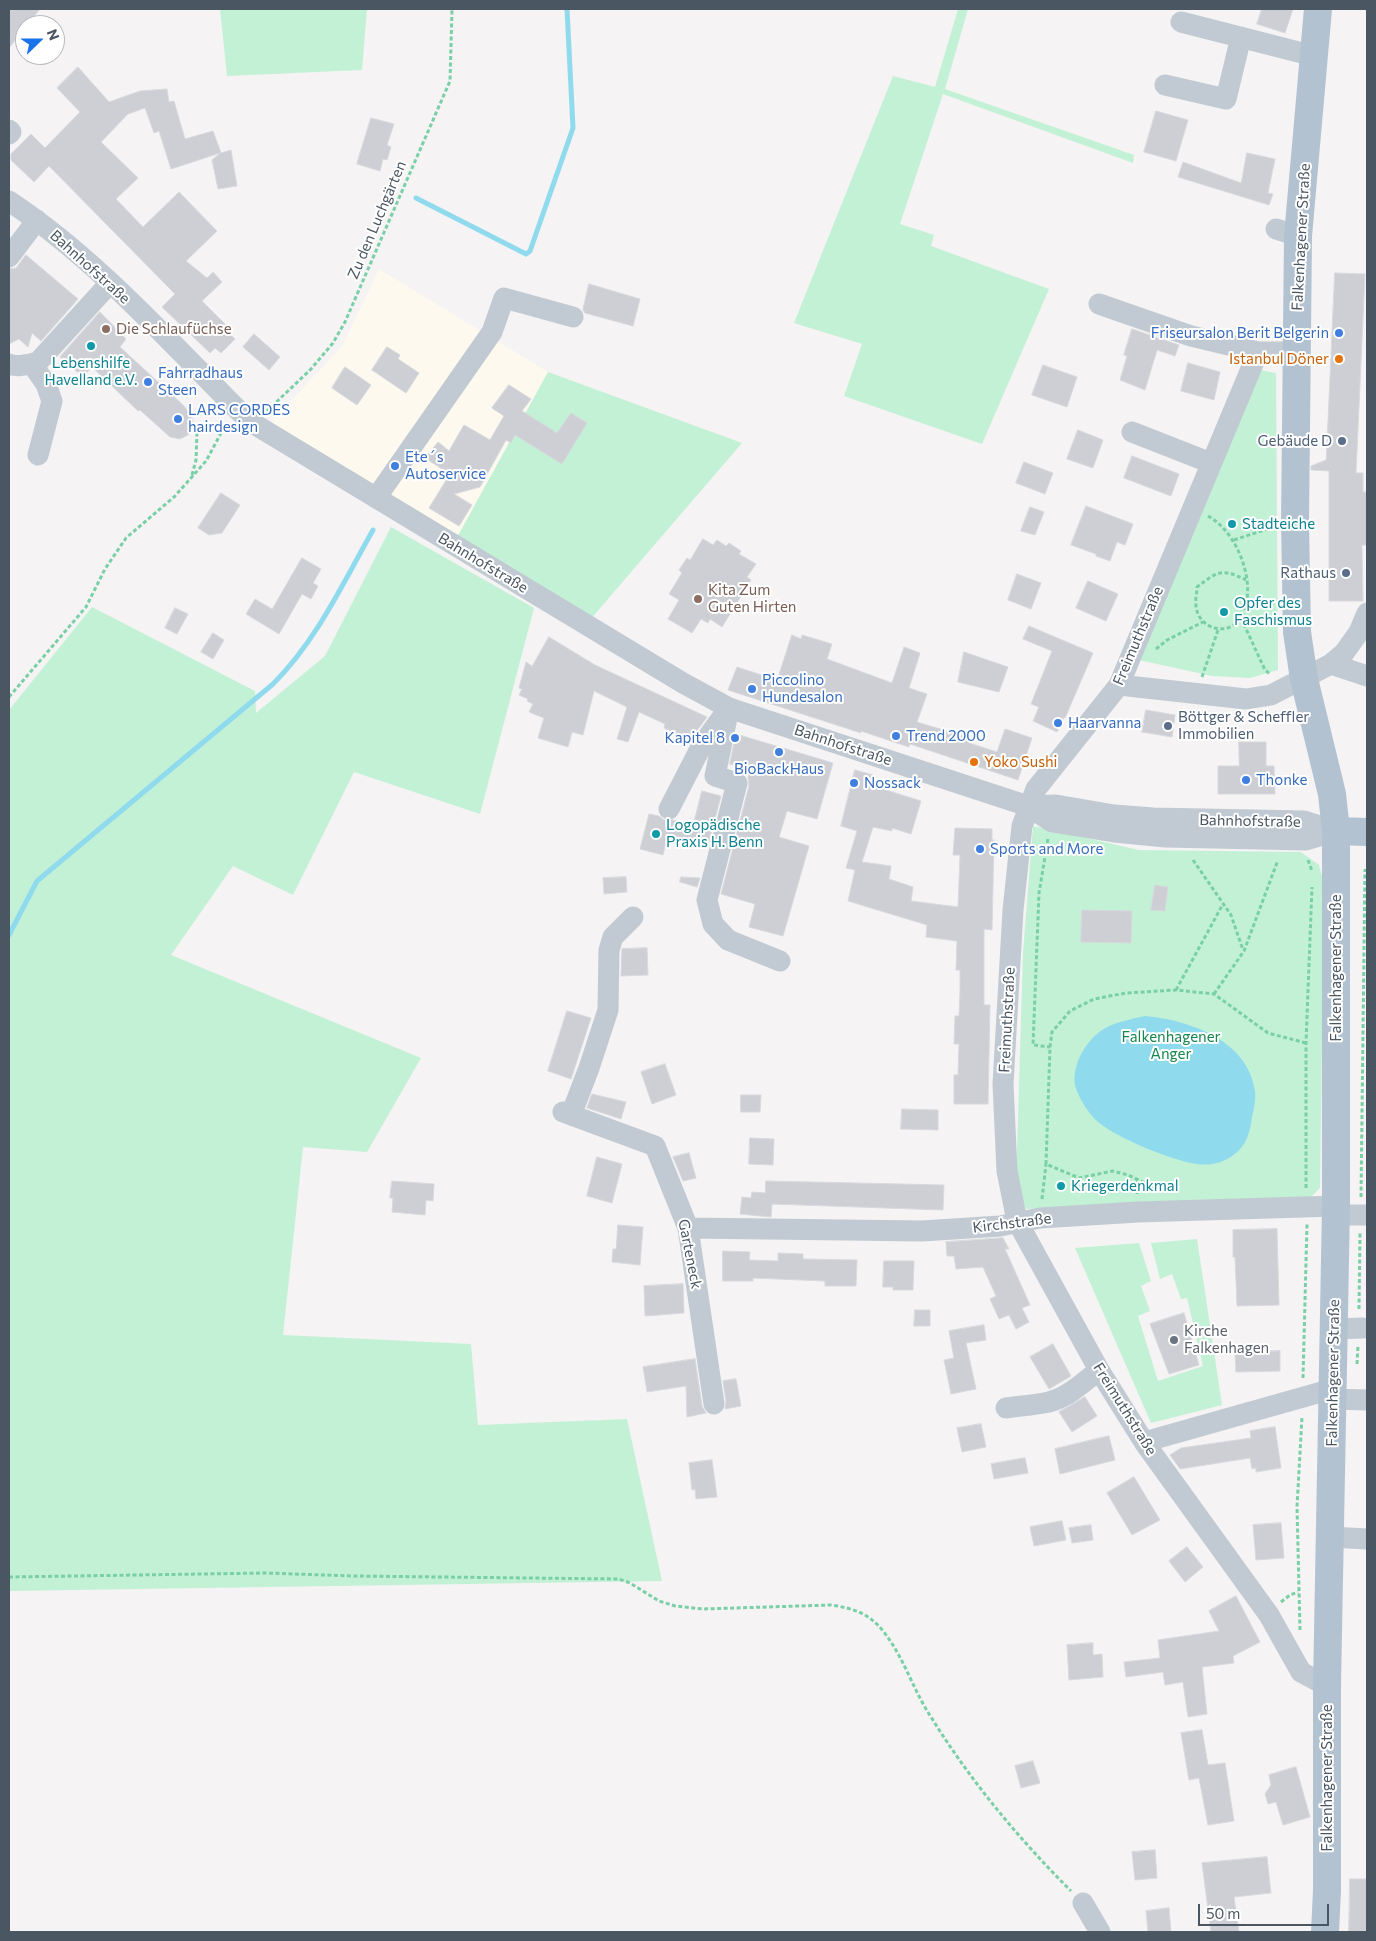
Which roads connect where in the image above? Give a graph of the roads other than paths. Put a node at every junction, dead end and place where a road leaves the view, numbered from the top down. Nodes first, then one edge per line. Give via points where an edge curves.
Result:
1 (1318, 9) edge
2 (1180, 22) dead end
3 (1241, 37) junction
4 (1314, 56) junction
5 (1165, 85) dead end
6 (9, 130) edge
7 (9, 134) edge
8 (9, 201) edge
9 (37, 220) junction
10 (9, 257) edge
11 (110, 283) junction
12 (1099, 304) dead end
13 (573, 317) dead end
14 (1258, 352) junction
15 (1297, 352) junction
16 (9, 364) edge
17 (32, 364) junction
18 (1132, 432) dead end
19 (38, 455) dead end
20 (1211, 463) junction
21 (376, 498) junction
22 (1367, 613) edge
23 (1331, 664) junction
24 (1367, 676) edge
25 (1295, 683) junction
26 (1119, 685) junction
27 (729, 708) junction
28 (1028, 806) junction
29 (669, 809) dead end
30 (1336, 831) junction
31 (1367, 832) edge
32 (633, 917) dead end
33 (780, 961) dead end
34 (1336, 1210) junction
35 (1367, 1215) edge
36 (1017, 1221) junction
37 (688, 1228) junction
38 (1363, 1328) dead end
39 (1332, 1329) junction
40 (1099, 1370) junction
41 (1332, 1394) junction
42 (1367, 1400) edge
43 (714, 1404) dead end
44 (1006, 1408) dead end
45 (1144, 1442) junction
46 (1331, 1537) junction
47 (1367, 1539) edge
48 (1327, 1686) junction
49 (1083, 1903) road end
50 (1100, 1932) edge
51 (1324, 1932) edge

1 - 4 main road, Falkenhagener Straße
2 - 3 street
3 - 4 street
3 - 5 street via 1226,99
4 - 15 main road, Falkenhagener Straße via 1287,233
6 - 7 street
8 - 9 street, Bahnhofstraße
9 - 10 street
9 - 11 street, Bahnhofstraße
11 - 17 street via 38,362
11 - 21 street, Bahnhofstraße via 254,424
12 - 14 street via 1191,336
13 - 21 street via 504,298 492,332
14 - 15 street
14 - 20 street, Freimuthstraße
15 - 25 main road, Falkenhagener Straße via 1295,522 1298,632
16 - 17 street
17 - 19 street via 46,384 52,401
18 - 20 street
20 - 26 street, Freimuthstraße
21 - 27 street, Bahnhofstraße
22 - 23 street via 1359,632 1344,653
23 - 24 street
23 - 25 street
25 - 26 street via 1271,695 1246,699
25 - 30 main road, Falkenhagener Straße via 1332,794
26 - 28 street, Freimuthstraße via 1036,789
27 - 28 street, Bahnhofstraße
27 - 29 street via 702,745
27 - 33 street via 715,776 737,783 707,900 714,924 728,940
28 - 30 street, Bahnhofstraße via 1052,822 1166,837 1306,840
28 - 36 street, Freimuthstraße via 1022,826 1013,910 1003,1084 1007,1170
30 - 31 main road
30 - 34 main road, Falkenhagener Straße
32 - 37 street, Garteneck via 613,937 609,950 608,1010 589,1068 567,1114 655,1146
34 - 35 street, Kirchstraße
34 - 36 street, Kirchstraße via 1138,1212
34 - 39 main road, Falkenhagener Straße
36 - 37 street, Kirchstraße via 1000,1226 922,1231
36 - 40 street, Freimuthstraße
37 - 43 street, Garteneck
38 - 39 street
39 - 41 main road, Falkenhagener Straße
40 - 44 street via 1079,1387 1049,1402
40 - 45 street, Freimuthstraße
41 - 42 street
41 - 45 street
41 - 46 main road, Falkenhagener Straße
45 - 48 street, Freimuthstraße via 1269,1615 1301,1672
46 - 47 street
46 - 48 main road, Falkenhagener Straße
48 - 51 main road, Falkenhagener Straße
49 - 50 street

